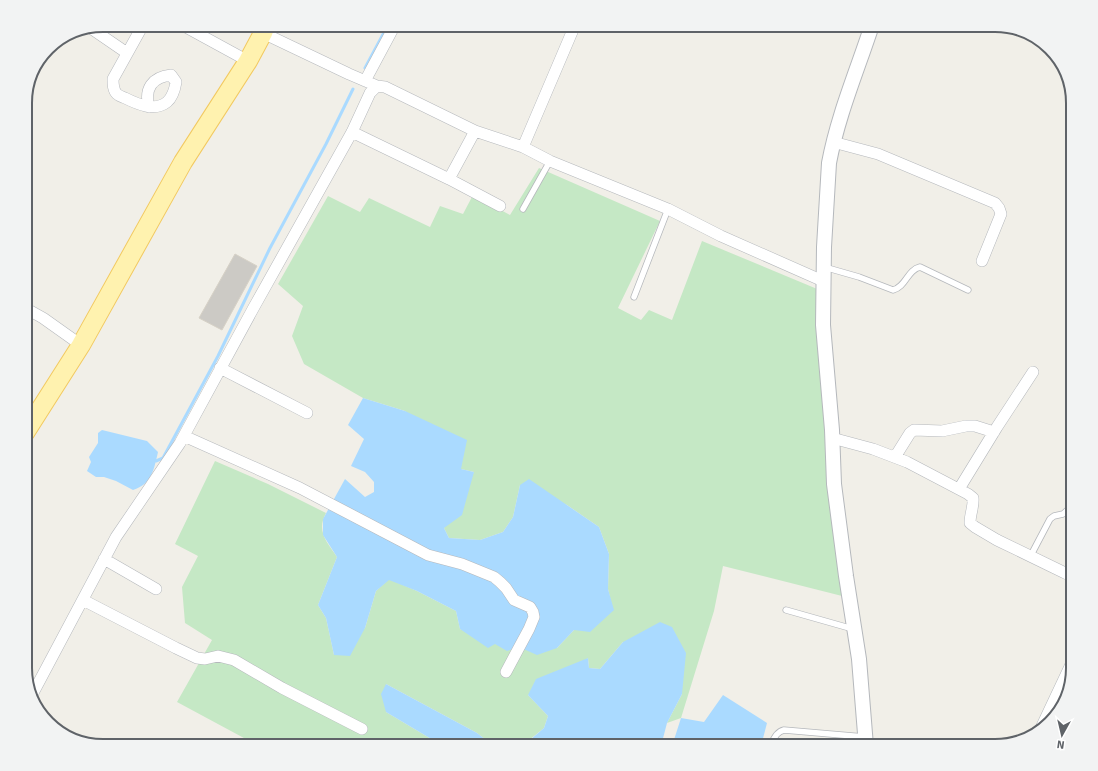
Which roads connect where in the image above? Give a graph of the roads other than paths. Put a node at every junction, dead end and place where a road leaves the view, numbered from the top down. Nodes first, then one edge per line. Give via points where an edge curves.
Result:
1 (97, 32) edge
2 (139, 32) edge
3 (195, 32) edge
4 (262, 32) edge
5 (270, 32) edge
6 (391, 32) edge
7 (571, 32) edge
8 (870, 32) edge
9 (127, 53) junction
10 (248, 61) junction
11 (365, 81) junction
12 (377, 86) junction
13 (149, 107) dead end
14 (475, 131) junction
15 (352, 132) junction
16 (833, 142) junction
17 (523, 147) junction
18 (550, 161) junction
19 (449, 179) junction
20 (500, 206) dead end
21 (523, 209) dead end
22 (668, 209) junction
23 (982, 261) dead end
24 (824, 267) junction
25 (823, 281) junction
26 (968, 290) dead end
27 (634, 297) dead end
28 (32, 312) edge
29 (81, 345) junction
30 (220, 368) junction
31 (1033, 372) dead end
32 (307, 413) dead end
33 (32, 422) edge
34 (994, 432) junction
35 (184, 436) junction
36 (832, 438) junction
37 (895, 458) junction
38 (959, 489) junction
39 (1066, 511) edge
40 (1030, 557) junction
41 (104, 559) junction
42 (1066, 574) edge
43 (156, 589) dead end
44 (83, 600) junction
45 (786, 610) dead end
46 (855, 629) junction
47 (506, 672) dead end
48 (1065, 677) edge
49 (35, 689) edge
50 (1046, 717) edge
51 (362, 729) dead end
52 (774, 739) edge
53 (850, 739) edge
54 (865, 739) edge

1 - 9 street
2 - 9 street
3 - 10 street
4 - 10 main road
5 - 11 street
6 - 11 street
7 - 17 street
8 - 16 street
9 - 13 street via 113,79 114,87 117,94 138,105
10 - 29 main road via 183,162
11 - 12 street
12 - 14 street via 385,87
12 - 15 street via 370,93
14 - 17 street
14 - 19 street
15 - 19 street
15 - 30 street
16 - 23 street via 878,154 995,203 1000,214
16 - 24 street via 829,163
17 - 18 street
18 - 21 lane
18 - 22 street
19 - 20 street
22 - 25 street via 721,236
22 - 27 lane
24 - 25 street
24 - 26 lane via 893,290 898,289 911,271 920,267
25 - 36 street via 823,325
28 - 29 street
29 - 33 main road
30 - 32 street
30 - 35 street
31 - 34 street
34 - 37 street via 975,426 942,431 914,430 910,432
34 - 38 street
35 - 41 street
35 - 47 street via 300,488 428,555 462,564 500,582 514,600 530,607 534,617
36 - 37 street
36 - 46 street via 834,484
37 - 38 street
38 - 40 street via 973,498 970,523
39 - 40 lane via 1050,519
40 - 42 street
41 - 43 street
41 - 44 street
44 - 49 street
44 - 51 street via 197,658 218,656 234,660
45 - 46 lane
46 - 54 street
48 - 50 street
52 - 53 lane via 784,730

